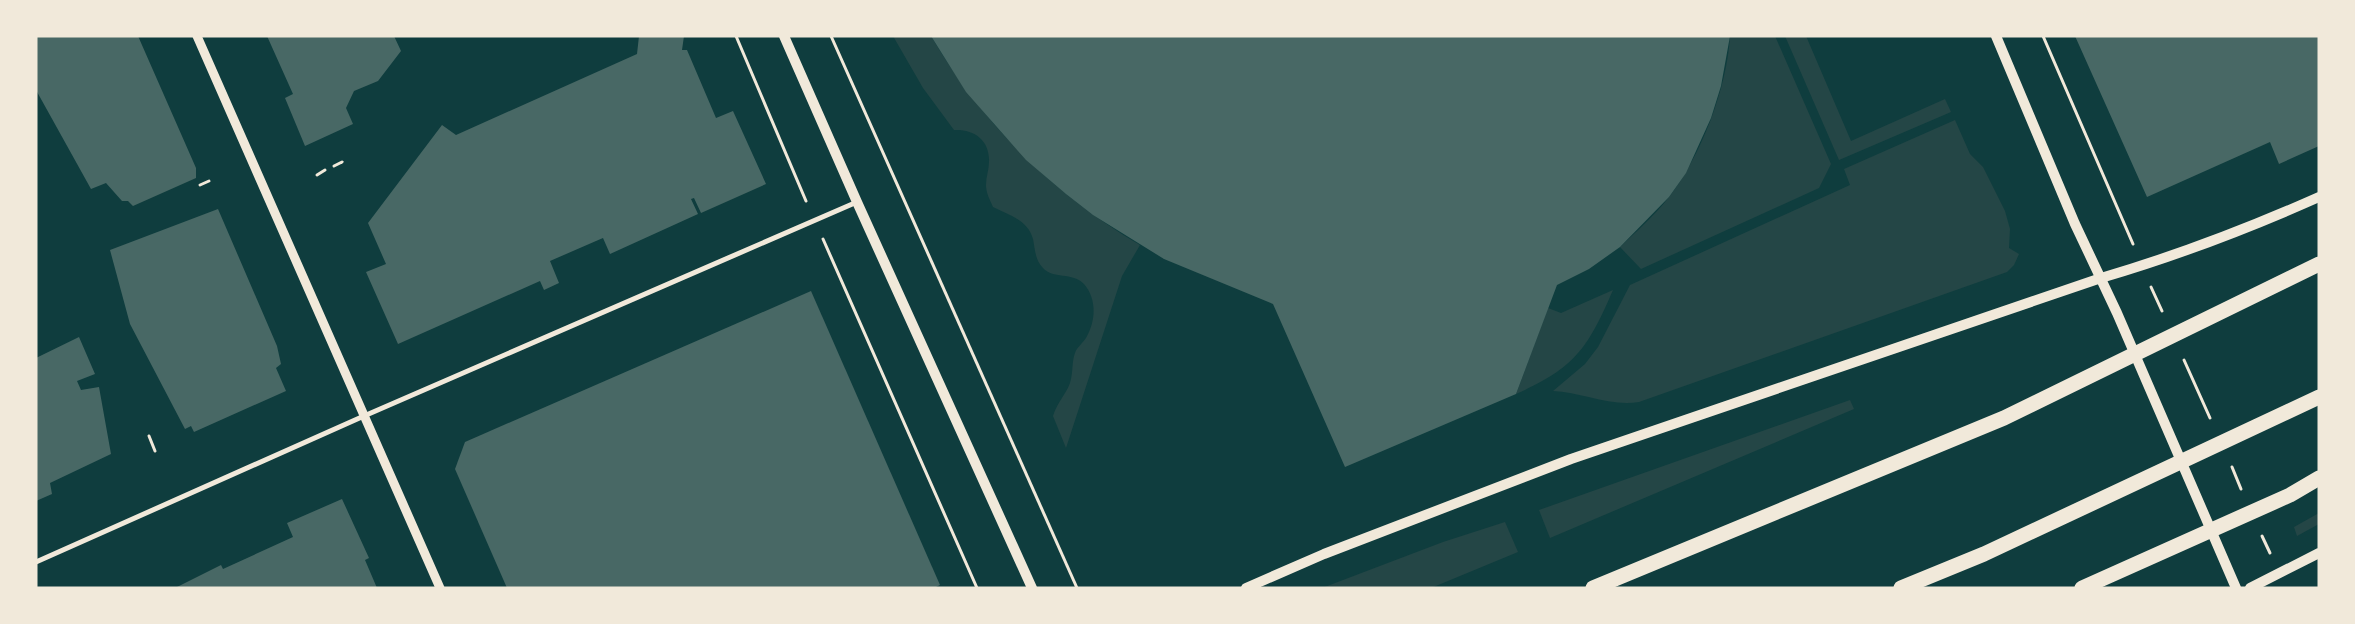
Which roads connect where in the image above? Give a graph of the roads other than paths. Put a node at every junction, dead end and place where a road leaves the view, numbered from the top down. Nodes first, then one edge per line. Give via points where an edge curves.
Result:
1 (197, 36) edge
2 (784, 36) edge
3 (1996, 36) edge
4 (2319, 197) edge
5 (857, 202) junction
6 (2319, 264) edge
7 (2101, 278) junction
8 (2319, 397) edge
9 (364, 416) junction
10 (2319, 478) edge
11 (2319, 553) edge
12 (36, 562) edge
13 (440, 588) edge
14 (1032, 588) edge
15 (1246, 588) edge
16 (1594, 588) edge
17 (1901, 588) edge
18 (2082, 588) edge
19 (2236, 588) edge
20 (2250, 588) edge

1 - 9 street
2 - 5 main road
3 - 7 main road
4 - 7 main road via 2259,224 2163,260
5 - 9 street
5 - 14 main road
6 - 16 highway via 2004,418
7 - 15 main road via 1571,458 1324,554
7 - 19 main road
8 - 17 highway via 1984,554
9 - 12 street
9 - 13 street
10 - 18 highway via 2290,495
11 - 20 main road

